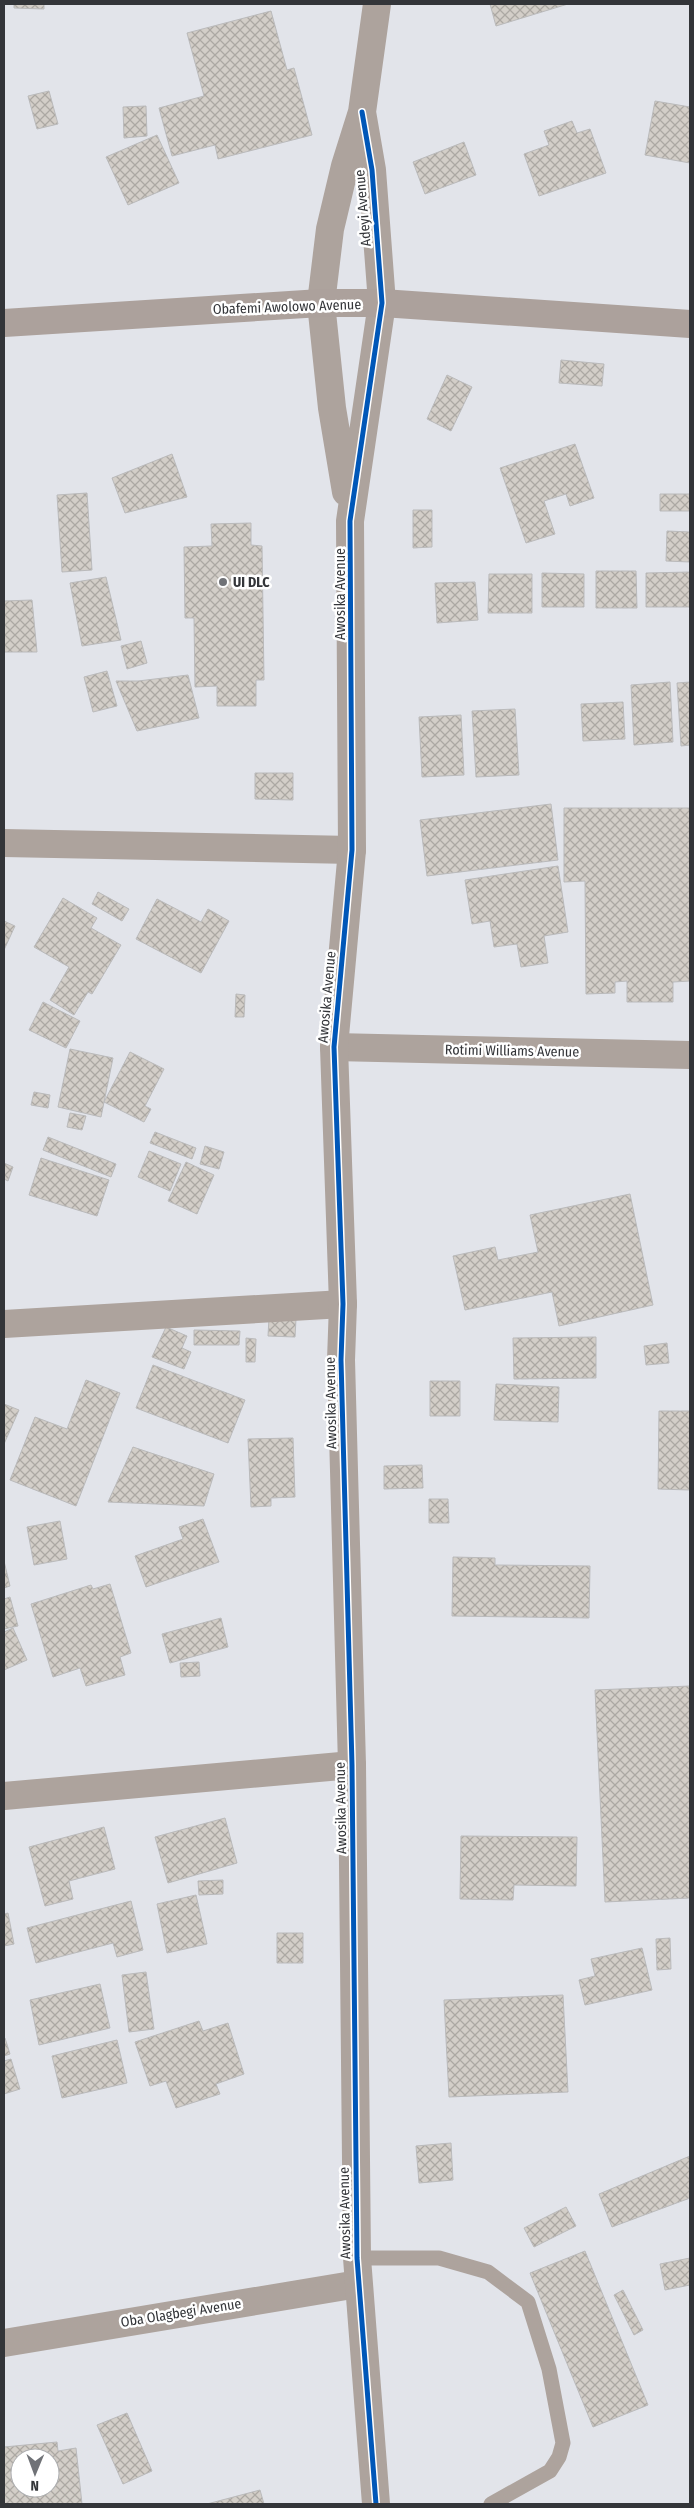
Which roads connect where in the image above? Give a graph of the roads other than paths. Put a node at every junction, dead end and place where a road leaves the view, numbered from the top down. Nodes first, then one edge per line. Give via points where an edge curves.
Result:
1 (378, 4) edge
2 (362, 112) junction
3 (321, 303) junction
4 (382, 303) junction
5 (4, 323) edge
6 (690, 324) edge
7 (350, 521) junction
8 (4, 843) edge
9 (352, 850) junction
10 (334, 1047) junction
11 (690, 1055) edge
12 (343, 1304) junction
13 (4, 1324) edge
14 (352, 1765) junction
15 (4, 1796) edge
16 (357, 2271) junction
17 (4, 2343) edge
18 (376, 2504) edge
19 (492, 2504) edge

1 - 2 street, Adeyi Avenue
2 - 3 street, Adeyi Avenue via 330,229
2 - 4 street, Adeyi Avenue via 372,170
3 - 4 main road, Obafemi Awolowo Avenue
3 - 5 main road, Obafemi Awolowo Avenue
3 - 7 street, Awosika Avenue via 332,408
4 - 6 main road, Obafemi Awolowo Avenue
4 - 7 street, Awosika Avenue
7 - 9 street, Awosika Avenue
8 - 9 street
9 - 10 street, Awosika Avenue
10 - 11 street, Rotimi Williams Avenue
10 - 12 street, Awosika Avenue
12 - 13 street
12 - 14 street, Awosika Avenue via 341,1370
14 - 15 street
14 - 16 street, Awosika Avenue
16 - 17 street, Oba Olagbegi Avenue
16 - 18 street, Awosika Avenue
16 - 19 lane via 439,2258 488,2272 528,2302 549,2369 563,2444 550,2471

